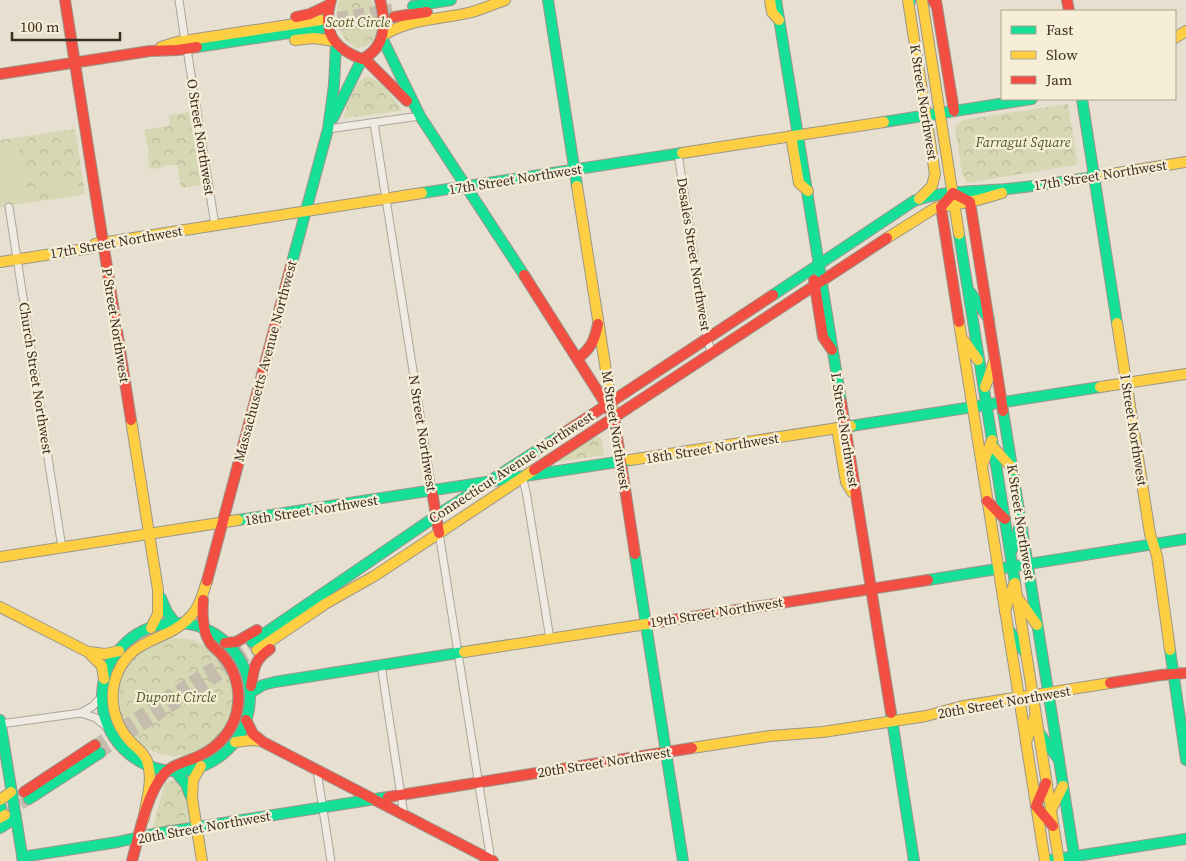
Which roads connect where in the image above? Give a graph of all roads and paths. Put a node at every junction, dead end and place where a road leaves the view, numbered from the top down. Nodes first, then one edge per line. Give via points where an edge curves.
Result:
1 (65, 0) edge
2 (179, 0) edge
3 (380, 0) edge
4 (451, 0) edge
5 (504, 0) edge
6 (548, 0) edge
7 (770, 0) edge
8 (776, 0) edge
9 (922, 0) edge
10 (330, 2) edge
11 (909, 2) edge
12 (935, 2) edge
13 (779, 20) junction
14 (321, 24) tunnel mouth
15 (382, 37) junction
16 (335, 43) junction
17 (186, 45) junction
18 (364, 59) junction
19 (75, 63) junction
20 (0, 74) edge
21 (1026, 100) edge
22 (1082, 100) edge
23 (954, 111) junction
24 (940, 113) junction
25 (927, 115) junction
26 (420, 116) junction
27 (374, 123) junction
28 (328, 129) junction
29 (795, 136) junction
30 (678, 154) junction
31 (1186, 162) edge
32 (571, 171) junction
33 (1094, 176) junction
34 (466, 187) junction
35 (1014, 189) junction
36 (953, 193) junction
37 (386, 199) junction
38 (920, 199) junction
39 (970, 202) junction
40 (955, 204) junction
41 (941, 207) junction
42 (9, 208) dead end
43 (306, 211) junction
44 (215, 225) junction
45 (104, 243) junction
46 (18, 260) junction
47 (0, 262) edge
48 (816, 266) junction
49 (818, 282) junction
50 (968, 290) junction
51 (989, 319) junction
52 (598, 324) junction
53 (707, 338) junction
54 (962, 338) junction
55 (711, 353) junction
56 (578, 358) junction
57 (995, 359) junction
58 (980, 362) junction
59 (1186, 374) edge
60 (1126, 383) junction
61 (984, 390) junction
62 (609, 403) junction
63 (1002, 403) junction
64 (986, 405) junction
65 (973, 407) junction
66 (614, 417) junction
67 (841, 428) junction
68 (993, 444) junction
69 (621, 462) junction
70 (982, 466) junction
71 (1013, 470) junction
72 (522, 477) junction
73 (487, 483) junction
74 (432, 491) junction
75 (987, 501) junction
76 (436, 516) junction
77 (1005, 519) junction
78 (1021, 521) junction
79 (222, 524) junction
80 (439, 533) junction
81 (150, 534) junction
82 (1186, 539) edge
83 (1153, 544) junction
84 (62, 548) junction
85 (377, 555) junction
86 (1011, 555) junction
87 (0, 557) edge
88 (1028, 564) junction
89 (1012, 567) junction
90 (999, 569) junction
91 (376, 575) junction
92 (1015, 581) junction
93 (870, 589) junction
94 (158, 590) junction
95 (203, 594) junction
96 (1017, 597) junction
97 (0, 607) edge
98 (1005, 611) junction
99 (179, 624) junction
100 (646, 624) junction
101 (1037, 625) junction
102 (151, 628) junction
103 (1008, 629) junction
104 (206, 630) junction
105 (550, 639) junction
106 (225, 643) junction
107 (119, 651) junction
108 (88, 652) junction
109 (458, 653) junction
110 (1026, 655) junction
111 (381, 665) junction
112 (1186, 673) edge
113 (1174, 674) junction
114 (104, 679) junction
115 (250, 691) junction
116 (1048, 693) junction
117 (102, 696) junction
118 (1033, 696) junction
119 (1019, 698) junction
120 (81, 712) junction
121 (1036, 714) junction
122 (246, 720) junction
123 (892, 721) junction
124 (0, 723) edge
125 (108, 728) junction
126 (1038, 732) junction
127 (235, 742) junction
128 (263, 742) junction
129 (1026, 742) junction
130 (98, 749) tunnel mouth
131 (666, 753) junction
132 (1059, 760) junction
133 (1186, 760) edge
134 (148, 766) junction
135 (201, 766) junction
136 (317, 770) junction
137 (172, 771) junction
138 (479, 782) junction
139 (1046, 783) junction
140 (1063, 786) junction
141 (11, 792) junction
142 (401, 794) junction
143 (26, 796) tunnel mouth
144 (375, 799) junction
145 (193, 805) junction
146 (1036, 806) junction
147 (323, 808) junction
148 (1, 810) edge
149 (1051, 810) junction
150 (404, 815) junction
151 (16, 818) junction
152 (144, 818) junction
153 (1053, 826) junction
154 (0, 828) edge
155 (196, 828) junction
156 (138, 838) junction
157 (1186, 839) edge
158 (22, 859) edge
159 (1074, 859) edge
160 (1059, 860) edge
161 (132, 861) edge
162 (202, 861) edge
163 (331, 861) edge
164 (492, 861) edge
165 (683, 861) edge
166 (914, 861) edge
167 (1046, 861) edge

1 - 19 main road, P Street Northwest
2 - 17 street, O Street Northwest
3 - 15 main road via 384,26
4 - 5 main road via 393,13
5 - 15 main road via 472,12 404,24
6 - 32 main road, M Street Northwest
7 - 13 main road via 772,12
8 - 13 main road, L Street Northwest
9 - 24 main road, K Street Northwest
10 - 16 main road, Massachusetts Avenue Northwest
10 - 17 main road via 307,15 212,30
11 - 25 main road, K Street Northwest
12 - 23 main road, K Street Northwest
13 - 29 main road, L Street Northwest
14 - 17 main road
15 - 18 main road, Massachusetts Avenue Northwest via 372,54
15 - 26 main road
16 - 17 main road via 310,38 216,52
16 - 18 main road via 346,52
16 - 28 main road, Massachusetts Avenue Northwest
17 - 19 main road
17 - 44 street, O Street Northwest
18 - 26 main road via 402,94
18 - 28 main road, Massachusetts Avenue Northwest
19 - 20 main road
19 - 45 main road, P Street Northwest
21 - 23 main road, 17th Street Northwest
22 - 33 main road, I Street Northwest
23 - 24 main road, 17th Street Northwest
24 - 25 main road, 17th Street Northwest
24 - 36 main road, K Street Northwest
25 - 29 main road, 17th Street Northwest
25 - 38 main road, K Street Northwest via 935,174 933,183
26 - 27 street
26 - 34 main road
27 - 28 street
27 - 37 street, N Street Northwest
28 - 43 main road, Massachusetts Avenue Northwest
29 - 30 main road, 17th Street Northwest
29 - 48 main road, L Street Northwest via 808,191
30 - 32 main road, 17th Street Northwest
30 - 53 street, Desales Street Northwest
31 - 33 main road, 17th Street Northwest
32 - 34 main road, 17th Street Northwest
32 - 52 main road, M Street Northwest
33 - 35 main road, 17th Street Northwest
33 - 60 main road, I Street Northwest
34 - 37 main road, 17th Street Northwest
34 - 56 main road
35 - 36 main road, 17th Street Northwest
35 - 39 main road, 17th Street Northwest
36 - 38 main road, Connecticut Avenue Northwest
36 - 39 main road
36 - 40 main road, K Street Northwest
36 - 41 main road
37 - 43 main road, 17th Street Northwest
37 - 74 street, N Street Northwest
38 - 48 main road, Connecticut Avenue Northwest
39 - 40 main road, 17th Street Northwest
39 - 51 main road, K Street Northwest
40 - 41 main road, Connecticut Avenue Northwest
40 - 50 main road, K Street Northwest
41 - 49 main road, Connecticut Avenue Northwest via 929,210
41 - 54 main road
42 - 46 street, Church Street Northwest
43 - 44 main road, 17th Street Northwest
43 - 79 main road, Massachusetts Avenue Northwest
44 - 45 main road, 17th Street Northwest
45 - 46 main road, 17th Street Northwest
45 - 81 main road, P Street Northwest
46 - 47 main road, 17th Street Northwest
46 - 84 street, Church Street Northwest
48 - 49 main road, L Street Northwest
48 - 53 main road, Connecticut Avenue Northwest
49 - 55 main road, Connecticut Avenue Northwest
49 - 67 main road, L Street Northwest via 832,350
50 - 51 main road
50 - 58 main road, K Street Northwest
51 - 57 main road, K Street Northwest
52 - 56 main road via 592,345
52 - 62 main road, M Street Northwest
53 - 55 street, Desales Street Northwest
53 - 62 main road, Connecticut Avenue Northwest
54 - 58 main road
54 - 65 main road
55 - 66 main road, Connecticut Avenue Northwest
56 - 62 main road
57 - 61 main road
57 - 63 main road, K Street Northwest
58 - 61 main road, K Street Northwest
59 - 60 main road, 18th Street Northwest
60 - 63 main road, 18th Street Northwest
60 - 83 main road, I Street Northwest
61 - 64 main road, K Street Northwest
62 - 66 main road, M Street Northwest
62 - 73 main road, Connecticut Avenue Northwest
63 - 64 main road, 18th Street Northwest
63 - 71 main road, K Street Northwest
64 - 65 main road, 18th Street Northwest
64 - 68 main road, K Street Northwest
65 - 67 main road, 18th Street Northwest
65 - 70 main road
66 - 69 main road, M Street Northwest
66 - 72 main road, Connecticut Avenue Northwest
67 - 69 main road, 18th Street Northwest
67 - 93 main road, L Street Northwest via 856,497
68 - 70 main road
68 - 71 main road
68 - 77 main road, K Street Northwest
69 - 72 main road, 18th Street Northwest
69 - 100 main road, M Street Northwest
70 - 75 main road
71 - 78 main road, K Street Northwest
72 - 73 main road, 18th Street Northwest
72 - 80 main road, Connecticut Avenue Northwest
72 - 105 street
73 - 74 main road, 18th Street Northwest
73 - 76 main road, Connecticut Avenue Northwest
74 - 76 main road, N Street Northwest
74 - 79 main road, 18th Street Northwest
75 - 77 main road
75 - 90 main road
76 - 80 main road, N Street Northwest
76 - 85 main road, Connecticut Avenue Northwest
77 - 86 main road, K Street Northwest
78 - 86 main road
78 - 88 main road, K Street Northwest
79 - 81 main road, 18th Street Northwest
79 - 95 main road, Massachusetts Avenue Northwest
80 - 91 main road, Connecticut Avenue Northwest
80 - 109 street, N Street Northwest
81 - 84 main road, 18th Street Northwest
81 - 94 main road, P Street Northwest
82 - 83 main road, 19th Street Northwest
83 - 88 main road, 19th Street Northwest
83 - 113 main road, I Street Northwest
84 - 87 main road, 18th Street Northwest
85 - 91 main road, Connecticut Avenue Northwest via 255,646
85 - 106 main road via 349,569 245,638
86 - 89 main road, K Street Northwest
88 - 89 main road, 19th Street Northwest
88 - 101 main road, K Street Northwest
89 - 90 main road, 19th Street Northwest
89 - 92 main road, K Street Northwest
90 - 93 main road, 19th Street Northwest
90 - 98 main road
91 - 115 main road via 354,594 258,657
92 - 96 main road, K Street Northwest
92 - 98 main road
93 - 100 main road, 19th Street Northwest
93 - 123 main road, L Street Northwest
94 - 99 main road, P Street Northwest via 167,612
94 - 102 main road, P Street Northwest via 158,614
95 - 99 main road, Massachusetts Avenue Northwest via 192,614
95 - 104 main road, Massachusetts Avenue Northwest
96 - 101 main road
96 - 110 main road, K Street Northwest
97 - 108 main road
98 - 103 main road
99 - 102 main road
99 - 104 main road
99 - 134 main road via 136,648 122,664 113,685 113,707 119,725 144,756
100 - 105 main road, 19th Street Northwest
100 - 131 main road, M Street Northwest
101 - 116 main road, K Street Northwest
102 - 107 main road via 134,637
103 - 110 main road
103 - 119 main road
104 - 106 main road
104 - 137 main road via 212,645 235,676 238,692 236,714 230,730 213,748
105 - 109 main road, 19th Street Northwest
106 - 115 main road via 240,662
107 - 108 main road via 105,654
107 - 114 main road
108 - 114 main road via 102,666
109 - 111 main road, 19th Street Northwest
109 - 138 street, N Street Northwest
110 - 118 main road, K Street Northwest
111 - 115 main road, 19th Street Northwest via 269,683
111 - 142 street
112 - 113 main road, 20th Street Northwest
113 - 116 main road, 20th Street Northwest
113 - 133 main road, I Street Northwest
114 - 117 main road
115 - 122 main road
116 - 118 main road, 20th Street Northwest
116 - 132 main road, K Street Northwest
117 - 120 street
117 - 125 main road
118 - 119 main road, 20th Street Northwest
118 - 121 main road, K Street Northwest
119 - 123 main road, 20th Street Northwest
119 - 129 main road
120 - 124 street
120 - 125 street
121 - 126 main road, K Street Northwest
121 - 129 main road
122 - 127 main road
122 - 128 main road via 253,734
123 - 131 main road, 20th Street Northwest
123 - 166 main road, L Street Northwest
124 - 141 main road
125 - 134 main road via 124,750
126 - 132 main road
126 - 139 main road, K Street Northwest
127 - 128 main road
127 - 135 main road via 218,758
128 - 136 main road
129 - 146 main road
130 - 143 main road
131 - 138 main road, 20th Street Northwest
131 - 165 main road, M Street Northwest
132 - 140 main road, K Street Northwest
134 - 137 main road
134 - 152 main road via 150,776
135 - 137 main road
135 - 145 main road via 192,782
136 - 144 main road
136 - 147 street
137 - 145 main road via 186,784
137 - 152 main road via 157,785
138 - 142 main road, 20th Street Northwest
138 - 164 street, N Street Northwest
139 - 146 main road
139 - 149 main road, K Street Northwest
140 - 149 main road
140 - 159 main road, K Street Northwest
141 - 148 main road
141 - 151 main road
142 - 144 main road, 20th Street Northwest
142 - 150 street
144 - 147 main road, 20th Street Northwest
144 - 150 main road
145 - 155 main road
146 - 153 main road
146 - 167 main road
147 - 155 main road, 20th Street Northwest
147 - 163 street
149 - 153 main road, K Street Northwest
150 - 164 main road
151 - 154 main road
151 - 158 main road
152 - 156 main road
153 - 160 main road, K Street Northwest
155 - 156 main road, 20th Street Northwest
155 - 162 main road
156 - 158 main road, 20th Street Northwest
156 - 161 main road
157 - 159 main road
159 - 160 main road
160 - 167 main road

